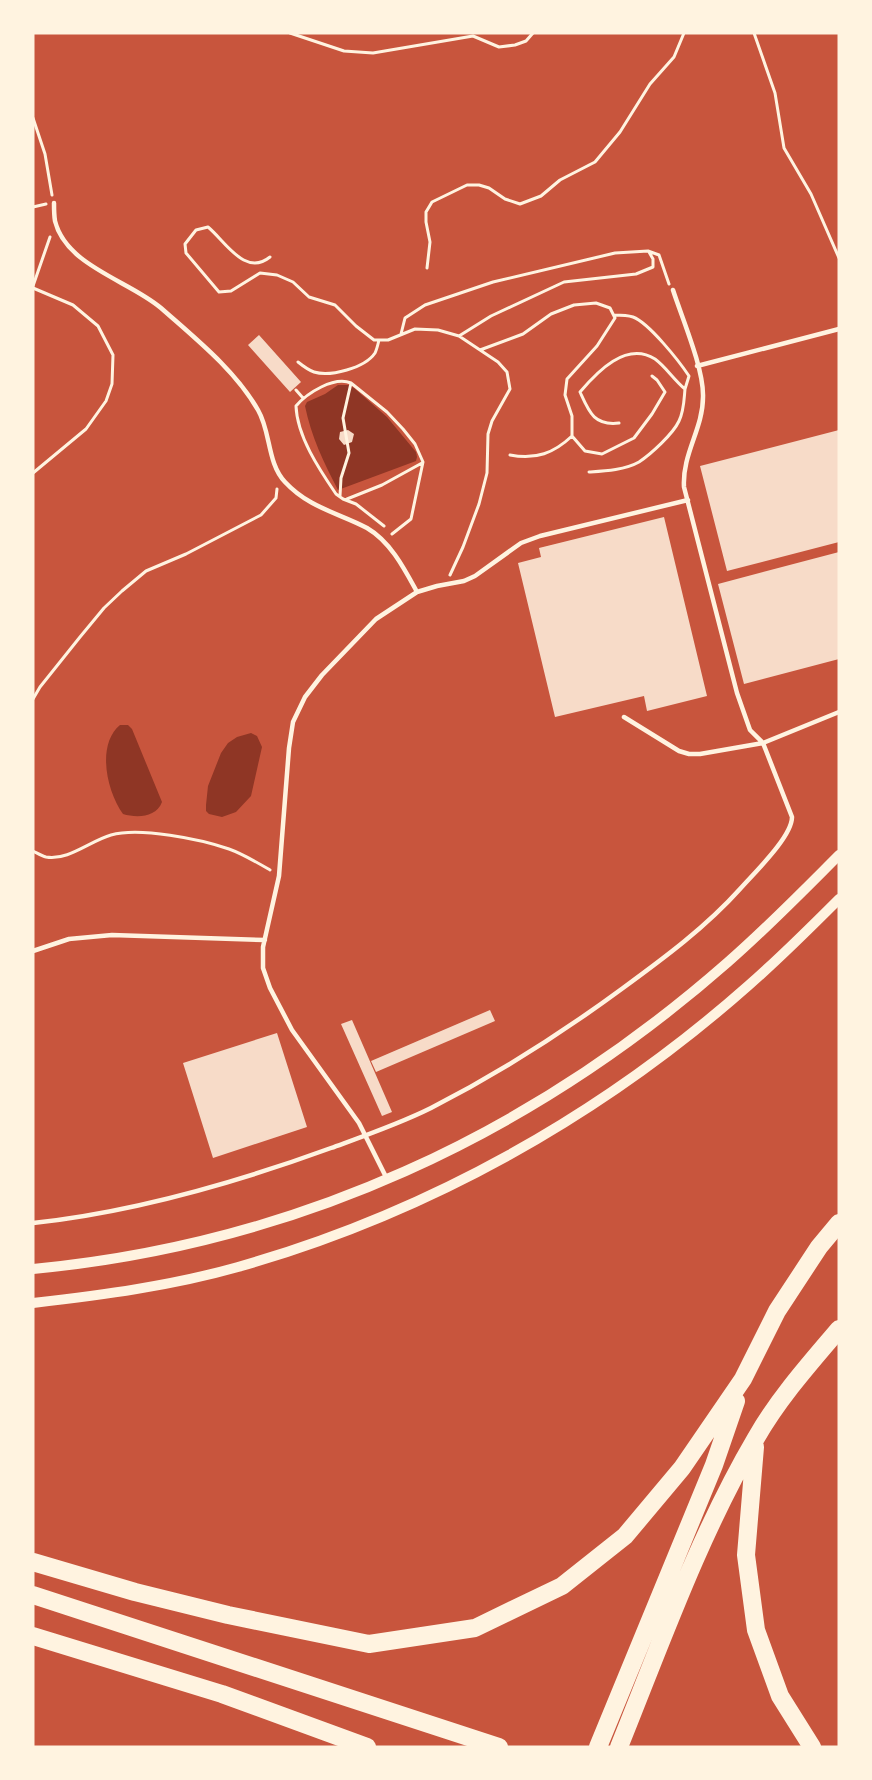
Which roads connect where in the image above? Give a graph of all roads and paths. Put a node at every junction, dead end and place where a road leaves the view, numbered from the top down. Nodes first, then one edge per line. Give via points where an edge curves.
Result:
1 (290, 33) edge
2 (533, 33) edge
3 (684, 33) edge
4 (754, 33) edge
5 (33, 118) edge
6 (54, 203) junction
7 (33, 207) edge
8 (56, 222) junction
9 (648, 251) junction
10 (270, 257) dead end
11 (839, 258) edge
12 (427, 268) dead end
13 (33, 287) edge
14 (673, 290) joint
15 (614, 315) junction
16 (839, 329) edge
17 (401, 334) junction
18 (459, 336) junction
19 (379, 340) junction
20 (480, 350) junction
21 (298, 362) dead end
22 (698, 366) junction
23 (652, 376) dead end
24 (351, 383) junction
25 (685, 389) junction
26 (296, 390) dead end
27 (303, 398) junction
28 (619, 423) dead end
29 (572, 436) junction
30 (510, 455) dead end
31 (423, 462) junction
32 (589, 472) dead end
33 (33, 473) edge
34 (280, 476) junction
35 (340, 497) junction
36 (346, 499) junction
37 (688, 500) junction
38 (445, 584) junction
39 (417, 592) junction
40 (33, 699) edge
41 (839, 712) edge
42 (624, 717) dead end
43 (763, 743) junction
44 (33, 851) edge
45 (839, 855) edge
46 (279, 876) junction
47 (839, 899) edge
48 (265, 940) junction
49 (33, 951) edge
50 (367, 1135) junction
51 (387, 1180) junction
52 (33, 1223) edge
53 (839, 1223) edge
54 (33, 1269) edge
55 (33, 1302) edge
56 (839, 1329) edge
57 (743, 1379) junction
58 (756, 1437) junction
59 (33, 1562) edge
60 (33, 1595) edge
61 (33, 1636) edge
62 (368, 1747) edge
63 (499, 1747) edge
64 (598, 1747) edge
65 (619, 1747) edge
66 (812, 1747) edge

1 - 2 path via 344,51 373,54 473,36 499,47 515,45
3 - 12 path via 674,57 595,162 560,180 541,196 520,204 478,184 467,184 432,202 426,212 430,242
4 - 11 path via 775,93 784,148 811,194
5 - 6 path via 45,154
6 - 7 path
6 - 8 lane
8 - 13 path
8 - 34 lane via 69,246 92,267 159,306 236,379 260,413
9 - 14 path via 659,255
9 - 17 path via 615,253 493,282 425,305 405,318
9 - 18 path via 654,267 636,274 564,282 491,316
10 - 19 path via 248,263 208,227 196,230 186,244 186,253 219,292 231,291 260,273 277,275 293,282 309,297 334,305 374,340
13 - 33 path via 82,312 98,326 113,356 112,384 106,401 86,429
14 - 22 lane
15 - 20 path via 610,308 597,303 574,305 551,314 524,334
15 - 25 path via 633,317 652,332 689,376
15 - 29 path via 603,339 567,379 565,394 572,416
16 - 22 lane
17 - 18 path via 415,328
17 - 19 path
18 - 20 path
19 - 21 path via 369,360 345,370 323,374
20 - 38 path via 507,372 510,389 488,434 487,473 479,504
22 - 37 lane via 703,397 698,427 683,471
23 - 29 path via 665,392 634,438 602,454 585,451
24 - 27 path via 330,383
24 - 31 path via 403,429
24 - 35 path via 343,418 349,453
25 - 28 path via 654,359 643,354 607,364 580,392 596,419 606,424
25 - 32 path via 678,422 662,442 638,462 610,471
26 - 27 path
27 - 35 path via 296,406 297,420 326,479
29 - 30 path via 561,447 527,459
31 - 36 path
31 - 36 path via 411,519 392,534
34 - 39 lane via 321,509 368,529 381,539
34 - 40 path via 276,498 261,515 146,571 122,591 80,637
35 - 36 path
37 - 38 lane via 540,536 512,549 475,576
37 - 43 lane via 737,693 750,730
38 - 39 lane
39 - 46 lane via 358,636 322,675 298,709 289,748
41 - 43 lane
42 - 43 lane via 689,754
43 - 50 lane via 792,822 730,901 657,963 550,1040 429,1108
44 - 46 path via 46,857 69,854 112,835 156,834 230,849
45 - 51 street via 727,963 605,1059 517,1115
46 - 48 lane
47 - 55 street via 756,979 667,1053 578,1114 486,1169 339,1234 236,1267 131,1290
48 - 49 lane via 112,935 69,939
48 - 50 lane via 263,968 279,1007
50 - 51 lane
50 - 52 lane via 180,1195
51 - 54 street via 278,1221 216,1238 124,1258
53 - 57 highway via 777,1311
56 - 58 highway
57 - 59 highway via 682,1468 625,1536 562,1586 475,1628 369,1644 228,1615
57 - 64 highway via 714,1465
58 - 65 highway via 704,1538
58 - 66 highway via 746,1555 756,1630 780,1696
60 - 63 highway
61 - 62 highway via 222,1694

